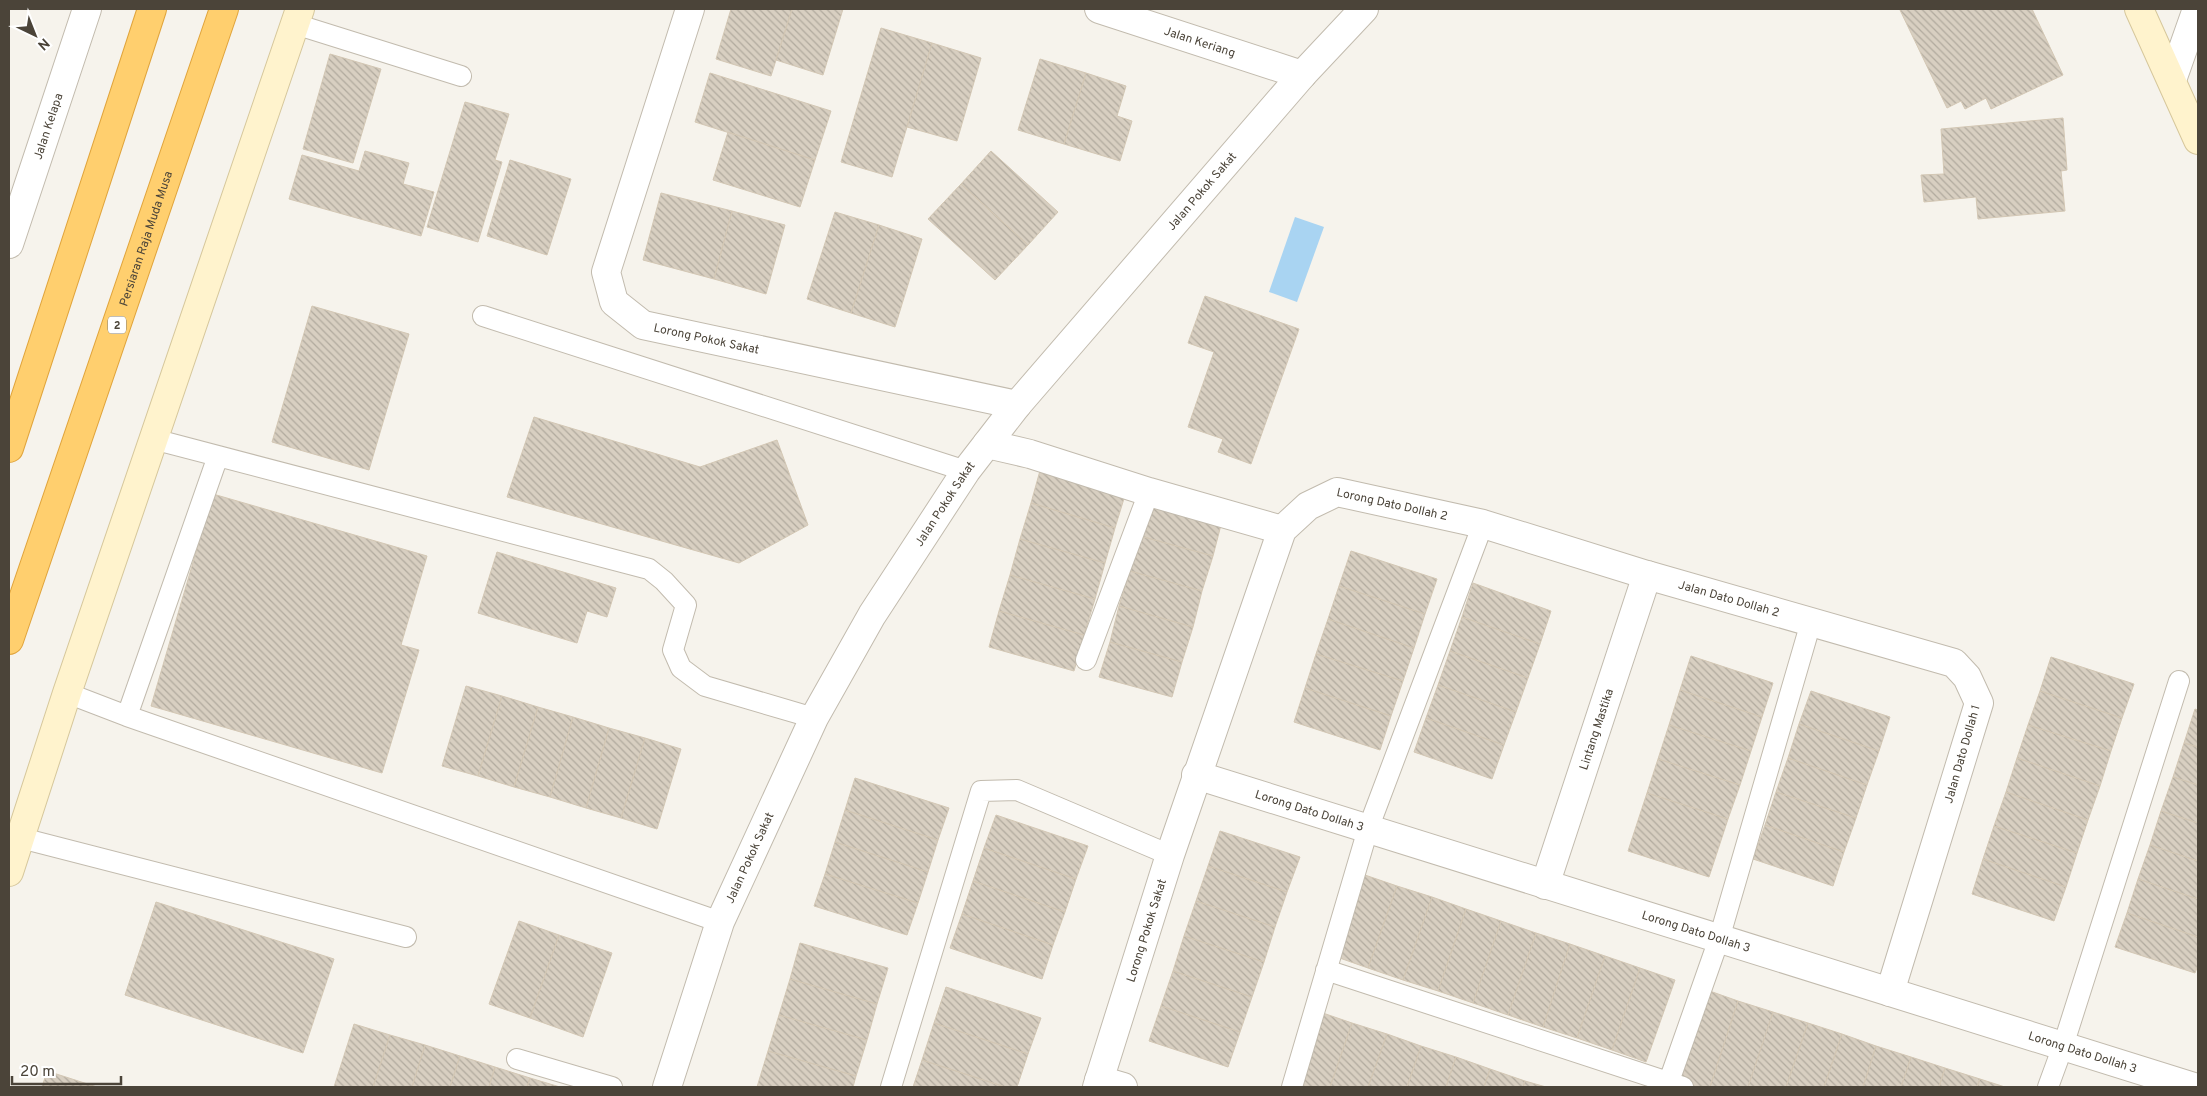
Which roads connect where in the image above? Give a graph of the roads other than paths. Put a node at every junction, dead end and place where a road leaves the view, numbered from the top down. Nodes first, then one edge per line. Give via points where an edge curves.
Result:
1 (87, 9) edge
2 (152, 9) edge
3 (224, 9) edge
4 (690, 9) edge
5 (1099, 9) edge
6 (1364, 9) edge
7 (2139, 9) edge
8 (2197, 9) edge
9 (298, 16) edge
10 (1302, 75) junction
11 (461, 76) dead end
12 (2172, 80) junction
13 (2198, 140) edge
14 (14, 210) edge
15 (9, 244) edge
16 (483, 316) dead end
17 (1017, 405) junction
18 (153, 439) junction
19 (987, 444) junction
20 (9, 448) edge
21 (218, 456) junction
22 (966, 471) junction
23 (1149, 492) junction
24 (1483, 524) junction
25 (1282, 530) junction
26 (1647, 574) junction
27 (1811, 622) junction
28 (9, 640) edge
29 (1086, 660) dead end
30 (2179, 680) dead end
31 (67, 693) junction
32 (127, 716) junction
33 (814, 718) junction
34 (1196, 775) junction
35 (1368, 829) junction
36 (21, 838) junction
37 (1170, 855) junction
38 (9, 872) edge
39 (1545, 885) junction
40 (720, 922) junction
41 (406, 937) dead end
42 (1719, 939) junction
43 (1326, 970) junction
44 (1890, 992) junction
45 (2063, 1046) junction
46 (517, 1060) dead end
47 (1106, 1085) edge
48 (1673, 1086) edge
49 (612, 1087) edge
50 (667, 1087) edge
51 (891, 1087) edge
52 (1292, 1087) edge
53 (2048, 1087) edge
54 (2194, 1087) edge

1 - 14 street, Jalan Kelapa
2 - 20 highway
3 - 28 highway, Persiaran Raja Muda Musa / 2
4 - 17 street, Lorong Pokok Sakat via 606,272 614,302 643,325
5 - 10 street, Jalan Keriang
6 - 10 street, Jalan Pokok Sakat
7 - 12 street
8 - 12 street
9 - 11 lane
9 - 18 street
10 - 17 street, Jalan Pokok Sakat
12 - 13 street
14 - 15 street, Jalan Kelapa
16 - 22 lane
17 - 19 street, Jalan Pokok Sakat
18 - 21 lane
18 - 31 street
19 - 22 street, Jalan Pokok Sakat
19 - 23 street via 1030,454
21 - 32 lane
21 - 33 lane via 648,570 686,605 673,650 681,668 704,686
22 - 33 street, Jalan Pokok Sakat via 872,615
23 - 25 street
23 - 29 lane
24 - 25 street, Lorong Dato Dollah 2 via 1337,492 1308,506
24 - 26 street, Lorong Dato Dollah 2
24 - 35 lane
25 - 34 street, Lorong Dato Dollah 2
26 - 27 street, Jalan Dato Dollah 2
26 - 39 street, Lintang Mastika
27 - 42 lane
27 - 44 street, Jalan Dato Dollah 1 via 1954,663 1967,677 1979,703
30 - 45 lane
31 - 32 lane
31 - 36 street
32 - 40 lane
33 - 40 street, Jalan Pokok Sakat
34 - 35 street, Lorong Dato Dollah 3
34 - 37 street, Lorong Pokok Sakat
35 - 39 street, Lorong Dato Dollah 3
35 - 43 lane
36 - 38 street
36 - 41 lane
37 - 47 street, Lorong Pokok Sakat
37 - 51 lane via 1017,790 981,791
39 - 42 street, Lorong Dato Dollah 3
40 - 50 street, Jalan Pokok Sakat
42 - 44 street, Lorong Dato Dollah 3
42 - 48 lane
43 - 48 lane
43 - 52 lane
44 - 45 street, Lorong Dato Dollah 3
45 - 53 lane
45 - 54 street, Lorong Dato Dollah 3
46 - 49 lane

